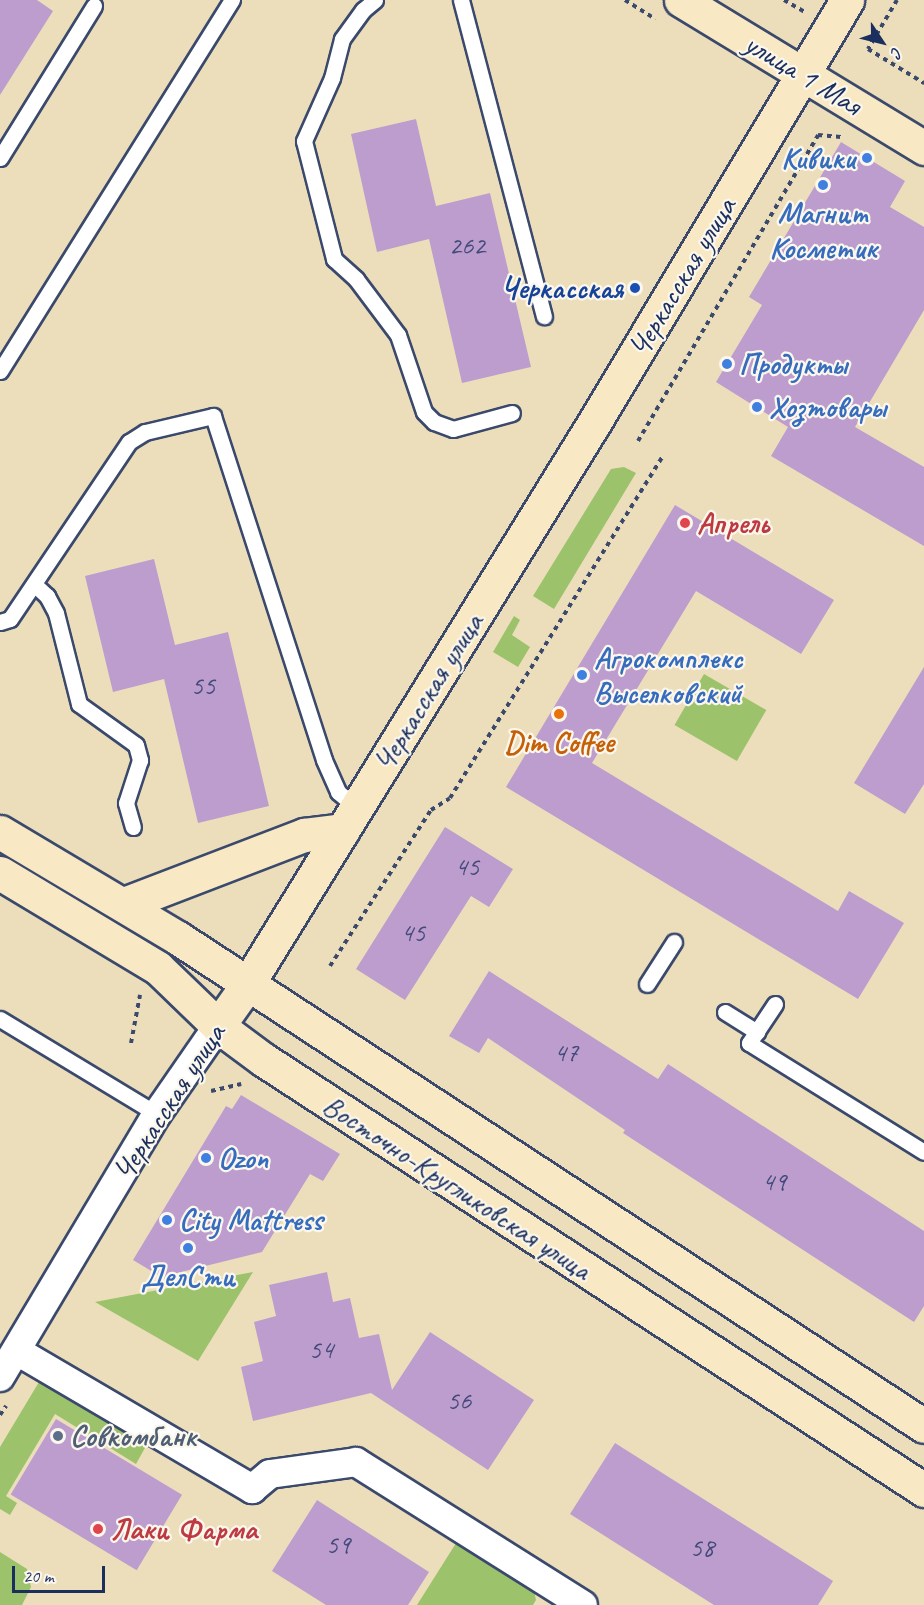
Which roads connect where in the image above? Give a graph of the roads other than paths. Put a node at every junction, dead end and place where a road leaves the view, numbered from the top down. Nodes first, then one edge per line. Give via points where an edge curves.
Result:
1 (232, 0) edge
2 (375, 0) edge
3 (461, 0) edge
4 (681, 0) edge
5 (847, 0) edge
6 (94, 6) dead end
7 (804, 74) junction
8 (924, 148) edge
9 (0, 158) edge
10 (544, 316) dead end
11 (0, 371) edge
12 (512, 413) dead end
13 (34, 584) junction
14 (0, 622) edge
15 (350, 819) junction
16 (133, 827) dead end
17 (0, 832) edge
18 (0, 873) edge
19 (124, 904) junction
20 (674, 942) dead end
21 (647, 984) dead end
22 (247, 986) junction
23 (775, 1004) dead end
24 (725, 1012) dead end
25 (0, 1019) edge
26 (218, 1026) junction
27 (757, 1032) junction
28 (157, 1114) junction
29 (924, 1152) edge
30 (16, 1351) junction
31 (0, 1377) edge
32 (924, 1426) edge
33 (924, 1491) edge
34 (583, 1605) edge

1 - 11 lane
2 - 12 lane via 342,39 332,78 304,141 334,259 356,279 398,335 424,412 434,422 453,429
3 - 10 lane
4 - 7 street, улица 1 Мая
5 - 7 street, Черкасская улица
6 - 9 lane
7 - 8 street, улица 1 Мая
7 - 15 street, Черкасская улица
13 - 14 lane via 10,619
13 - 15 lane via 129,442 145,432 213,416 324,760
13 - 16 lane via 47,596 56,613 79,704 136,745 140,760 126,803
15 - 19 street
15 - 22 street, Черкасская улица
17 - 19 street, Восточно-Кругликовская улица
18 - 26 street, Восточно-Кругликовская улица via 158,968
19 - 22 street, Восточно-Кругликовская улица
20 - 21 lane
22 - 26 street, Черкасская улица
22 - 32 street, Восточно-Кругликовская улица
23 - 27 lane
24 - 27 lane
25 - 28 lane
26 - 28 street, Черкасская улица
26 - 33 street, Восточно-Кругликовская улица via 276,1069
27 - 29 lane via 749,1043
28 - 30 street, Черкасская улица
30 - 31 street, Черкасская улица
30 - 34 street via 252,1489 270,1474 356,1462

